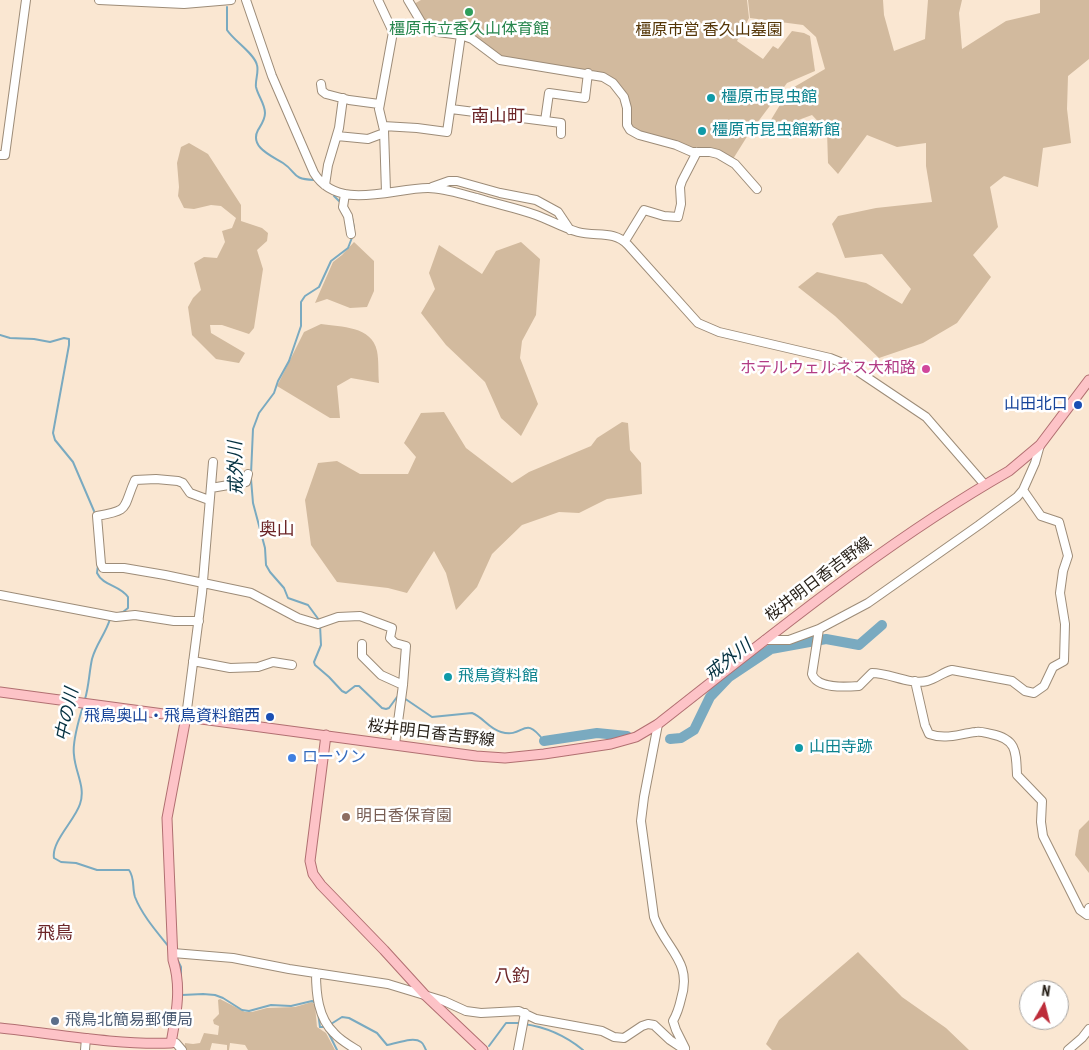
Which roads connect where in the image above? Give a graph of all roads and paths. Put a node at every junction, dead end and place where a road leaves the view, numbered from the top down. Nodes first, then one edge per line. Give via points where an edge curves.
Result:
1 (26, 0) edge
2 (99, 0) edge
3 (231, 0) edge
4 (246, 0) edge
5 (378, 0) edge
6 (408, 0) edge
7 (207, 1) edge
8 (461, 35) junction
9 (588, 73) junction
10 (321, 84) dead end
11 (343, 98) junction
12 (379, 104) junction
13 (451, 109) junction
14 (545, 121) junction
15 (384, 129) junction
16 (561, 134) dead end
17 (337, 136) junction
18 (696, 152) junction
19 (0, 155) edge
20 (326, 185) junction
21 (431, 188) junction
22 (757, 189) dead end
23 (386, 192) junction
24 (344, 201) junction
25 (570, 230) junction
26 (351, 234) dead end
27 (625, 241) junction
28 (1089, 380) edge
29 (1040, 445) junction
30 (213, 462) dead end
31 (248, 474) dead end
32 (985, 485) junction
33 (211, 488) junction
34 (1023, 490) junction
35 (209, 500) junction
36 (202, 583) junction
37 (0, 595) edge
38 (199, 621) junction
39 (820, 629) junction
40 (765, 640) junction
41 (362, 644) dead end
42 (194, 661) junction
43 (292, 664) dead end
44 (915, 681) junction
45 (0, 692) edge
46 (402, 692) junction
47 (186, 717) junction
48 (658, 724) junction
49 (326, 735) junction
50 (395, 744) junction
51 (1089, 908) edge
52 (173, 953) junction
53 (316, 973) junction
54 (425, 995) junction
55 (523, 1020) junction
56 (0, 1028) edge
57 (1089, 1029) edge
58 (86, 1038) junction
59 (171, 1043) junction
60 (85, 1050) edge
61 (182, 1050) edge
62 (356, 1050) edge
63 (483, 1050) edge
64 (518, 1050) edge
65 (685, 1050) edge
66 (1068, 1050) edge

1 - 19 street via 5,155
2 - 7 street via 166,4
3 - 7 street
4 - 20 street via 272,76 314,173
5 - 12 street via 393,36
6 - 8 street via 428,29
8 - 9 street via 477,42 504,62
8 - 13 street
9 - 14 street via 585,98 549,93
9 - 18 street via 609,80 622,92 630,130
10 - 11 street via 323,93
11 - 12 street
11 - 17 street
12 - 15 street
13 - 14 street
13 - 15 street via 447,132 417,128
14 - 16 street via 561,123
15 - 17 street via 368,139
15 - 23 street
17 - 20 street
18 - 22 street via 714,153 731,161
18 - 27 street via 682,181 678,217 644,210
20 - 24 street
21 - 23 street
21 - 25 street via 532,214
21 - 25 street via 457,181 536,200 558,212
23 - 24 street
24 - 26 street
25 - 27 street via 606,234
27 - 32 street via 698,323 719,332 830,358 850,366 926,417
28 - 29 main road, 桜井明日香吉野線
29 - 32 main road, 桜井明日香吉野線
29 - 34 street
30 - 33 street
31 - 33 street via 246,482
32 - 40 main road, 桜井明日香吉野線 via 886,548
33 - 35 street
34 - 39 street via 986,520 868,602
34 - 44 street via 1041,516 1059,522 1064,538 1068,556 1060,593 1065,624 1064,661 1053,667 1044,686 1034,693 1025,691 1012,681 952,670 927,681
35 - 36 street
35 - 36 street via 190,493 178,481 134,480 124,508 97,516 103,568 124,568
36 - 38 street
36 - 46 street via 251,593 298,618 320,624 338,617 360,616 392,628 390,638 406,646
37 - 38 street via 112,616
38 - 42 street
39 - 40 street via 789,640
39 - 44 street via 812,674 818,682 859,686 872,673
40 - 48 main road, 桜井明日香吉野線
41 - 46 street via 362,656
42 - 43 street via 230,668 273,662
42 - 47 street
44 - 51 street via 929,734 940,737 977,731 1004,736 1012,745 1017,775 1042,801 1043,836 1080,910 1086,914
45 - 47 main road, 桜井明日香吉野線
46 - 50 street
47 - 49 main road, 桜井明日香吉野線
47 - 52 main road via 167,818
48 - 50 main road, 桜井明日香吉野線 via 636,737 611,744 505,758
48 - 65 street via 641,821 654,917 658,930 685,974 680,1010 673,1021
49 - 50 main road, 桜井明日香吉野線
49 - 54 main road via 310,861 313,874
52 - 53 street via 233,958
52 - 59 main road via 178,998
53 - 54 street via 388,984
53 - 62 street via 316,995 322,1015 332,1032
54 - 55 street via 466,1011 513,1010
54 - 63 main road
55 - 64 street
55 - 65 street via 536,1019 624,1038 642,1026 654,1025
56 - 58 main road
57 - 66 street
58 - 59 main road
58 - 60 street
59 - 61 street

